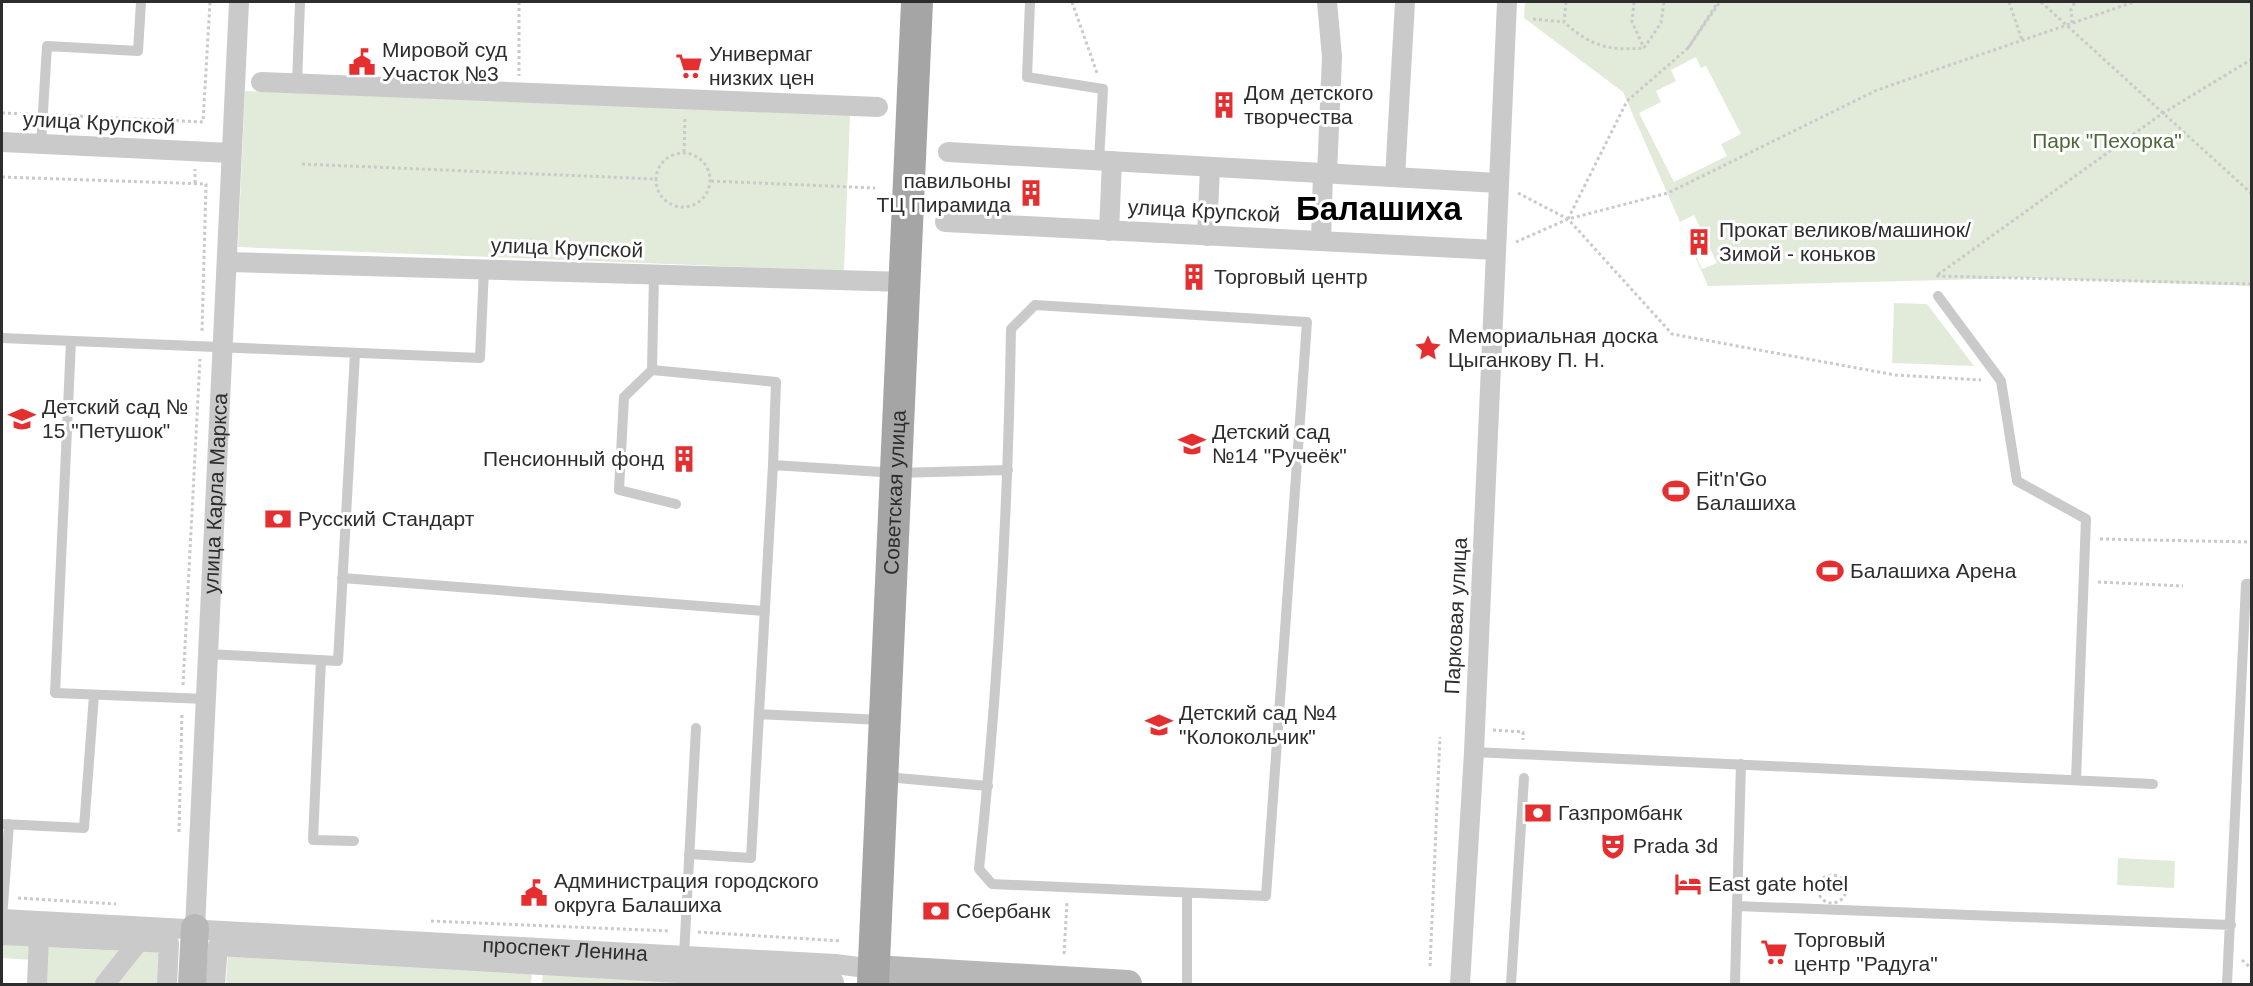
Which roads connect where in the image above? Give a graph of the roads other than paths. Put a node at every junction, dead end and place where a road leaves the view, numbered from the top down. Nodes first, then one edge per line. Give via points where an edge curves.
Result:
1 (141, 2) edge
2 (239, 2) edge
3 (300, 2) edge
4 (917, 2) edge
5 (1030, 2) edge
6 (1327, 2) edge
7 (1405, 2) edge
8 (1507, 2) edge
9 (234, 81) junction
10 (261, 82) dead end
11 (297, 83) junction
12 (878, 107) dead end
13 (2, 142) edge
14 (41, 144) junction
15 (948, 152) dead end
16 (231, 153) junction
17 (1105, 161) junction
18 (1210, 167) junction
19 (1396, 168) junction
20 (1325, 173) junction
21 (1499, 183) junction
22 (945, 222) dead end
23 (1109, 231) junction
24 (1207, 236) junction
25 (1321, 241) junction
26 (1496, 250) junction
27 (228, 262) junction
28 (484, 269) junction
29 (654, 274) junction
30 (905, 282) junction
31 (1938, 296) dead end
32 (2, 338) edge
33 (71, 341) junction
34 (224, 348) junction
35 (355, 354) junction
36 (652, 370) junction
37 (774, 465) junction
38 (1008, 470) junction
39 (897, 473) junction
40 (676, 504) dead end
41 (342, 578) junction
42 (2252, 584) edge
43 (765, 611) junction
44 (208, 654) junction
45 (321, 660) junction
46 (94, 695) junction
47 (206, 699) junction
48 (759, 714) junction
49 (886, 720) junction
50 (696, 728) dead end
51 (1474, 752) junction
52 (1741, 764) junction
53 (883, 777) junction
54 (1524, 778) dead end
55 (2076, 780) junction
56 (2153, 784) dead end
57 (988, 786) junction
58 (5, 824) edge
59 (354, 841) dead end
60 (690, 854) junction
61 (1187, 894) junction
62 (1737, 906) junction
63 (2, 919) edge
64 (2231, 925) junction
65 (195, 928) junction
66 (2, 935) edge
67 (39, 937) junction
68 (139, 941) junction
69 (684, 956) junction
70 (537, 975) edge
71 (873, 977) edge
72 (834, 981) edge
73 (1736, 983) edge
74 (37, 984) edge
75 (105, 984) edge
76 (167, 984) edge
77 (192, 984) edge
78 (215, 984) edge
79 (1128, 984) edge
80 (1187, 984) edge
81 (1460, 984) edge
82 (1511, 984) edge
83 (2227, 984) edge

1 - 14 lane via 138,51 47,46
2 - 9 street, улица Карла Маркса
3 - 11 lane
4 - 30 main road, Советская улица
5 - 17 lane via 1027,76 1103,89
6 - 20 street via 1332,57
7 - 19 street
8 - 21 street, Парковая улица
9 - 11 lane
9 - 16 street, улица Карла Маркса
10 - 11 street
11 - 12 street
13 - 14 street, улица Крупской
14 - 16 street, улица Крупской
15 - 17 street
16 - 27 street, улица Карла Маркса
17 - 18 street
17 - 23 street
18 - 20 street
18 - 24 street
19 - 20 street
19 - 21 street
20 - 25 street
21 - 26 street, Парковая улица
22 - 23 street, улица Крупской
23 - 24 street, улица Крупской
24 - 25 street, улица Крупской
25 - 26 street, улица Крупской
26 - 51 street, Парковая улица
27 - 28 street, улица Крупской
27 - 34 street, улица Карла Маркса
28 - 29 street, улица Крупской
28 - 35 lane via 480,358
29 - 30 street, улица Крупской
29 - 36 lane
30 - 39 main road, Советская улица
31 - 55 lane via 2001,381 2017,481 2086,519
32 - 33 lane
33 - 34 lane
33 - 46 lane via 55,693
34 - 35 lane
34 - 44 street, улица Карла Маркса
35 - 41 lane
36 - 37 lane via 776,382
36 - 40 lane via 624,397 619,490
37 - 39 lane
37 - 43 lane
38 - 39 lane
38 - 57 lane
38 - 61 lane via 1011,329 1035,305 1307,322 1266,896
39 - 49 main road, Советская улица
41 - 43 lane
41 - 45 lane via 338,661
42 - 64 lane via 2246,584
43 - 48 lane
44 - 45 lane
44 - 47 street, улица Карла Маркса
45 - 59 lane via 314,840
46 - 47 lane
46 - 58 lane via 84,828
47 - 65 street, улица Карла Маркса
48 - 49 lane
48 - 60 lane via 751,858
49 - 53 main road, Советская улица
50 - 60 lane
51 - 52 lane
51 - 81 street, Парковая улица
52 - 55 lane
52 - 62 lane
53 - 57 lane
53 - 71 main road, Советская улица
54 - 82 lane
55 - 56 lane
57 - 61 lane via 979,869 992,884
58 - 63 lane
60 - 69 lane
61 - 80 lane
62 - 64 lane
62 - 73 lane
63 - 65 street, проспект Ленина
64 - 83 lane
65 - 69 street, проспект Ленина
65 - 77 main road, улица Карла Маркса
66 - 67 street
67 - 68 street
67 - 74 street
68 - 75 street
68 - 76 street via 169,943
69 - 71 street, проспект Ленина via 835,964
70 - 72 street
70 - 78 street via 218,945
71 - 79 main road, проспект Ленина

